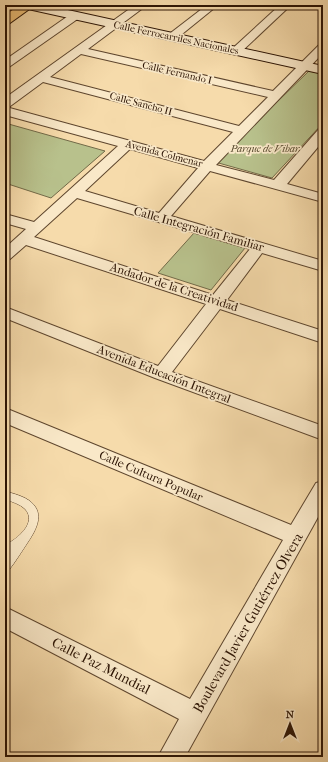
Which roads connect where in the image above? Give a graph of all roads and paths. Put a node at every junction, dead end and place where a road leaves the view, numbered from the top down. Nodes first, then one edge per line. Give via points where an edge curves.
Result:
1 (8, 5) edge
2 (28, 5) edge
3 (142, 5) edge
4 (213, 5) edge
5 (286, 5) edge
6 (5, 7) edge
7 (75, 16) junction
8 (5, 20) edge
9 (116, 25) junction
10 (172, 37) junction
11 (323, 47) edge
12 (78, 50) junction
13 (236, 51) junction
14 (5, 65) edge
15 (306, 66) junction
16 (323, 70) edge
17 (40, 78) junction
18 (275, 95) junction
19 (5, 104) edge
20 (5, 111) edge
21 (5, 118) edge
22 (241, 130) junction
23 (323, 133) edge
24 (125, 146) junction
25 (205, 168) junction
26 (278, 185) junction
27 (74, 192) junction
28 (323, 198) edge
29 (323, 204) edge
30 (5, 218) edge
31 (162, 218) junction
32 (36, 227) junction
33 (24, 239) junction
34 (259, 247) junction
35 (5, 256) edge
36 (323, 266) edge
37 (218, 301) junction
38 (5, 312) edge
39 (323, 337) edge
40 (162, 374) junction
41 (5, 415) edge
42 (323, 433) edge
43 (323, 489) edge
44 (5, 495) edge
45 (297, 537) junction
46 (25, 539) junction
47 (5, 550) edge
48 (5, 567) edge
49 (5, 617) edge
50 (196, 714) junction
51 (171, 757) edge

1 - 6 main road
2 - 7 street, Calle Ferrocarriles Nacionales
2 - 8 main road
3 - 9 street
4 - 10 street
5 - 13 street
7 - 9 street, Calle Ferrocarriles Nacionales
7 - 14 street
9 - 10 street, Calle Ferrocarriles Nacionales
9 - 12 street
10 - 13 street, Calle Ferrocarriles Nacionales
11 - 15 street
12 - 17 street
12 - 18 street, Calle Fernando I
13 - 15 street, Calle Ferrocarriles Nacionales
15 - 16 street, Calle Ferrocarriles Nacionales
15 - 18 street
17 - 19 street
17 - 22 street, Calle Sancho II
18 - 22 street
20 - 24 street, Avenida Colmenar
21 - 24 street, Avenida Colmenar
22 - 25 street
23 - 26 street
24 - 25 street, Avenida Colmenar
24 - 27 street
25 - 26 street, Avenida Colmenar
25 - 29 street, Avenida Colmenar
25 - 31 street
26 - 28 street, Avenida Colmenar
27 - 31 street, Calle Integración Familiar
27 - 32 street
30 - 32 street
31 - 34 street, Calle Integración Familiar
32 - 33 street
33 - 35 street
33 - 37 street, Andador de la Creatividad
34 - 36 street, Calle Integración Familiar
34 - 37 street
37 - 39 street, Andador de la Creatividad
37 - 40 street
38 - 40 street, Avenida Educación Integral
40 - 42 street, Avenida Educación Integral
41 - 45 street, Calle Cultura Popular
43 - 45 street, Boulevard Javier Gutiérrez Olvera
44 - 46 lane via 31,508 31,529
45 - 50 street, Boulevard Javier Gutiérrez Olvera
46 - 47 lane
46 - 48 lane
49 - 50 street, Calle Paz Mundial
50 - 51 street, Boulevard Javier Gutiérrez Olvera

